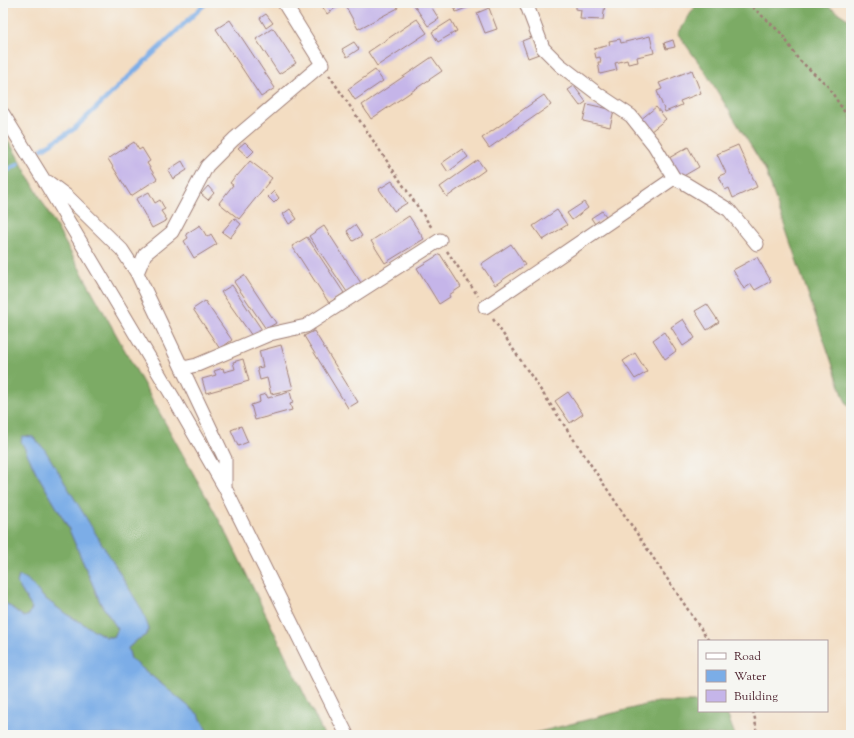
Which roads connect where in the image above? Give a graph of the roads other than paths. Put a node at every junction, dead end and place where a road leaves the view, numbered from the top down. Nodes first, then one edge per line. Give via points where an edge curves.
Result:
1 (284, 3) edge
2 (526, 3) edge
3 (3, 114) edge
4 (42, 177) junction
5 (674, 178) junction
6 (440, 240) road end
7 (757, 244) dead end
8 (137, 273) junction
9 (485, 307) road end
10 (183, 368) junction
11 (225, 488) junction
12 (347, 735) edge

1 - 8 street via 322,64 234,139 207,166 172,232 145,254
2 - 5 street via 543,48 560,65 631,116
3 - 4 street
4 - 8 street via 68,197 122,250
4 - 11 street
5 - 7 street via 729,210
5 - 9 street
6 - 10 street via 306,326 270,334 197,365
8 - 10 street
10 - 11 street via 225,459
11 - 12 street

